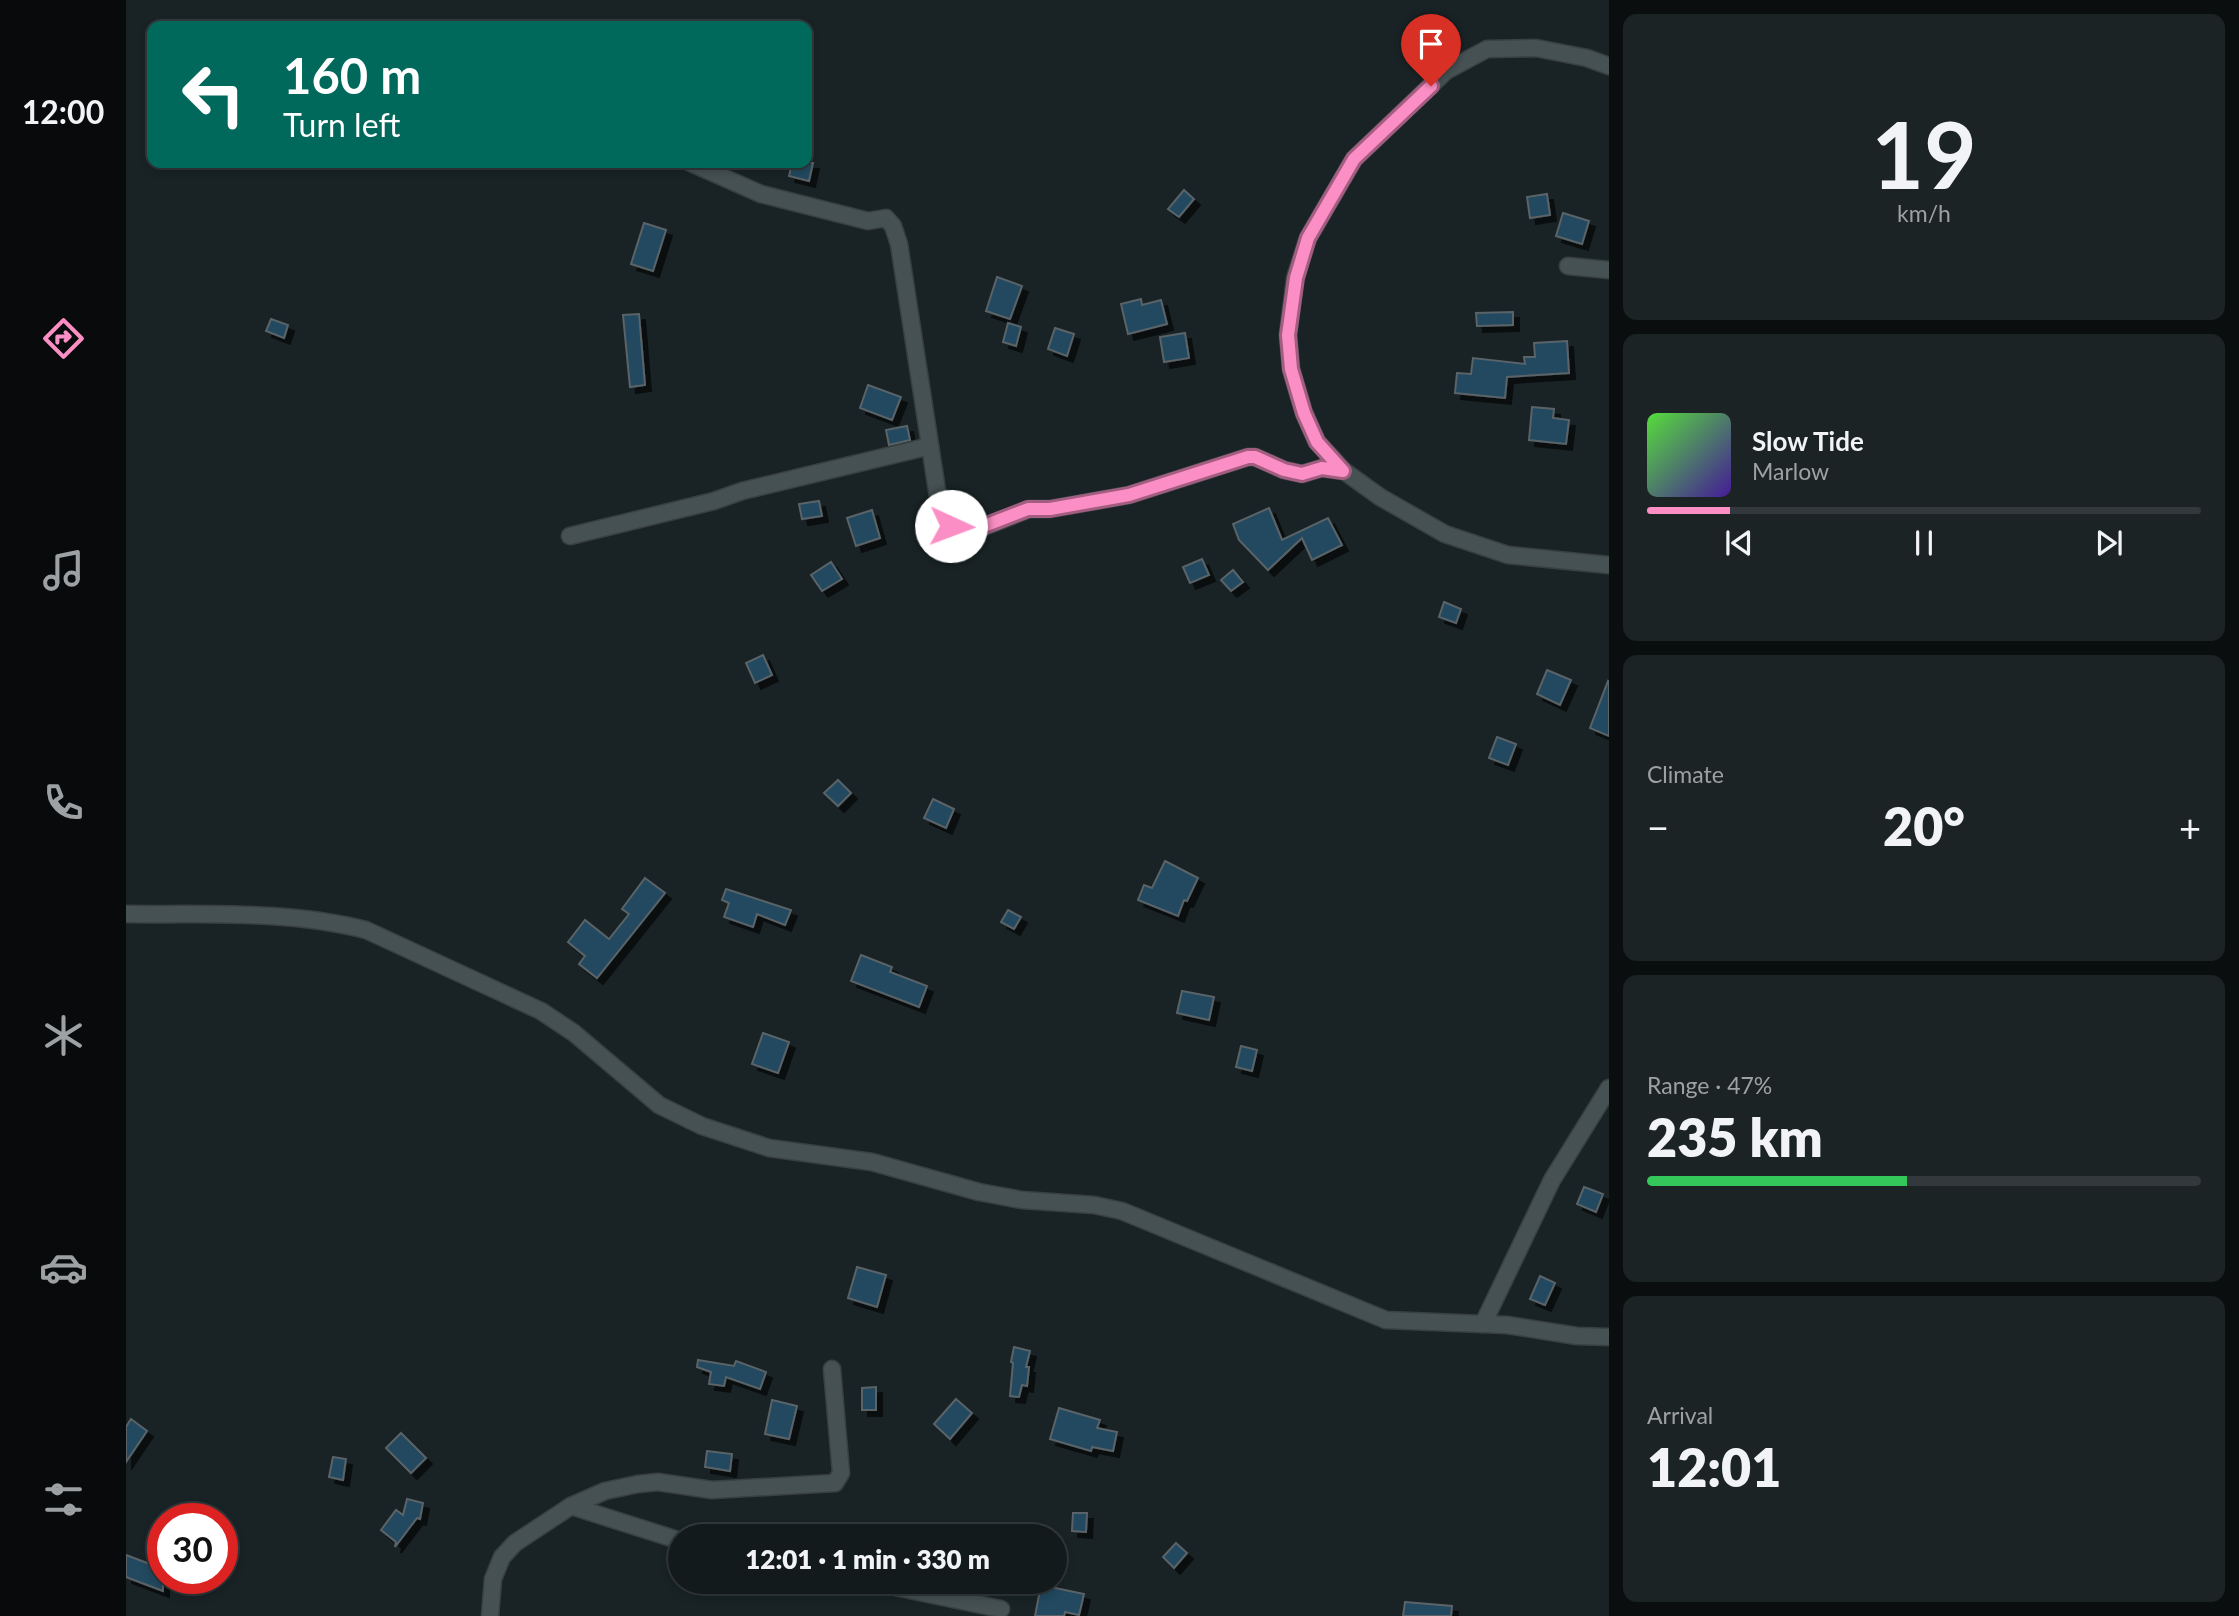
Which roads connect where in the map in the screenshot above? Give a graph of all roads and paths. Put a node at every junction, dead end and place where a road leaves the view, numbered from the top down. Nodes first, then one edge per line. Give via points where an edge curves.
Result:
1 (1609, 66) edge
2 (702, 168) edge
3 (1568, 266) dead end
4 (1609, 270) edge
5 (930, 446) junction
6 (1343, 471) junction
7 (570, 536) dead end
8 (1609, 565) edge
9 (126, 914) edge
10 (1609, 1088) edge
11 (1483, 1324) junction
12 (1609, 1337) edge
13 (832, 1369) dead end
14 (571, 1506) junction
15 (668, 1537) edge
16 (929, 1594) edge
17 (1001, 1609) dead end
18 (490, 1616) edge

1 - 6 street via 1536,48 1487,49 1446,71 1354,159 1308,238 1296,278 1288,335 1291,369 1304,413 1317,442
2 - 5 street via 761,194 868,221 886,218 899,243
3 - 4 street
5 - 6 street via 940,510 961,532 1028,509 1129,495 1248,457 1302,474 1322,468
5 - 7 street
6 - 8 street via 1445,534 1508,555
9 - 11 street via 249,916 337,922 366,930 541,1011 659,1105 702,1126 769,1148 872,1162 1000,1196 1122,1211 1386,1320
10 - 11 street via 1552,1180
11 - 12 street
13 - 14 street via 841,1473 835,1483 712,1490 658,1482 605,1491
14 - 15 street
14 - 18 street via 515,1543 502,1558 493,1579
16 - 17 street

